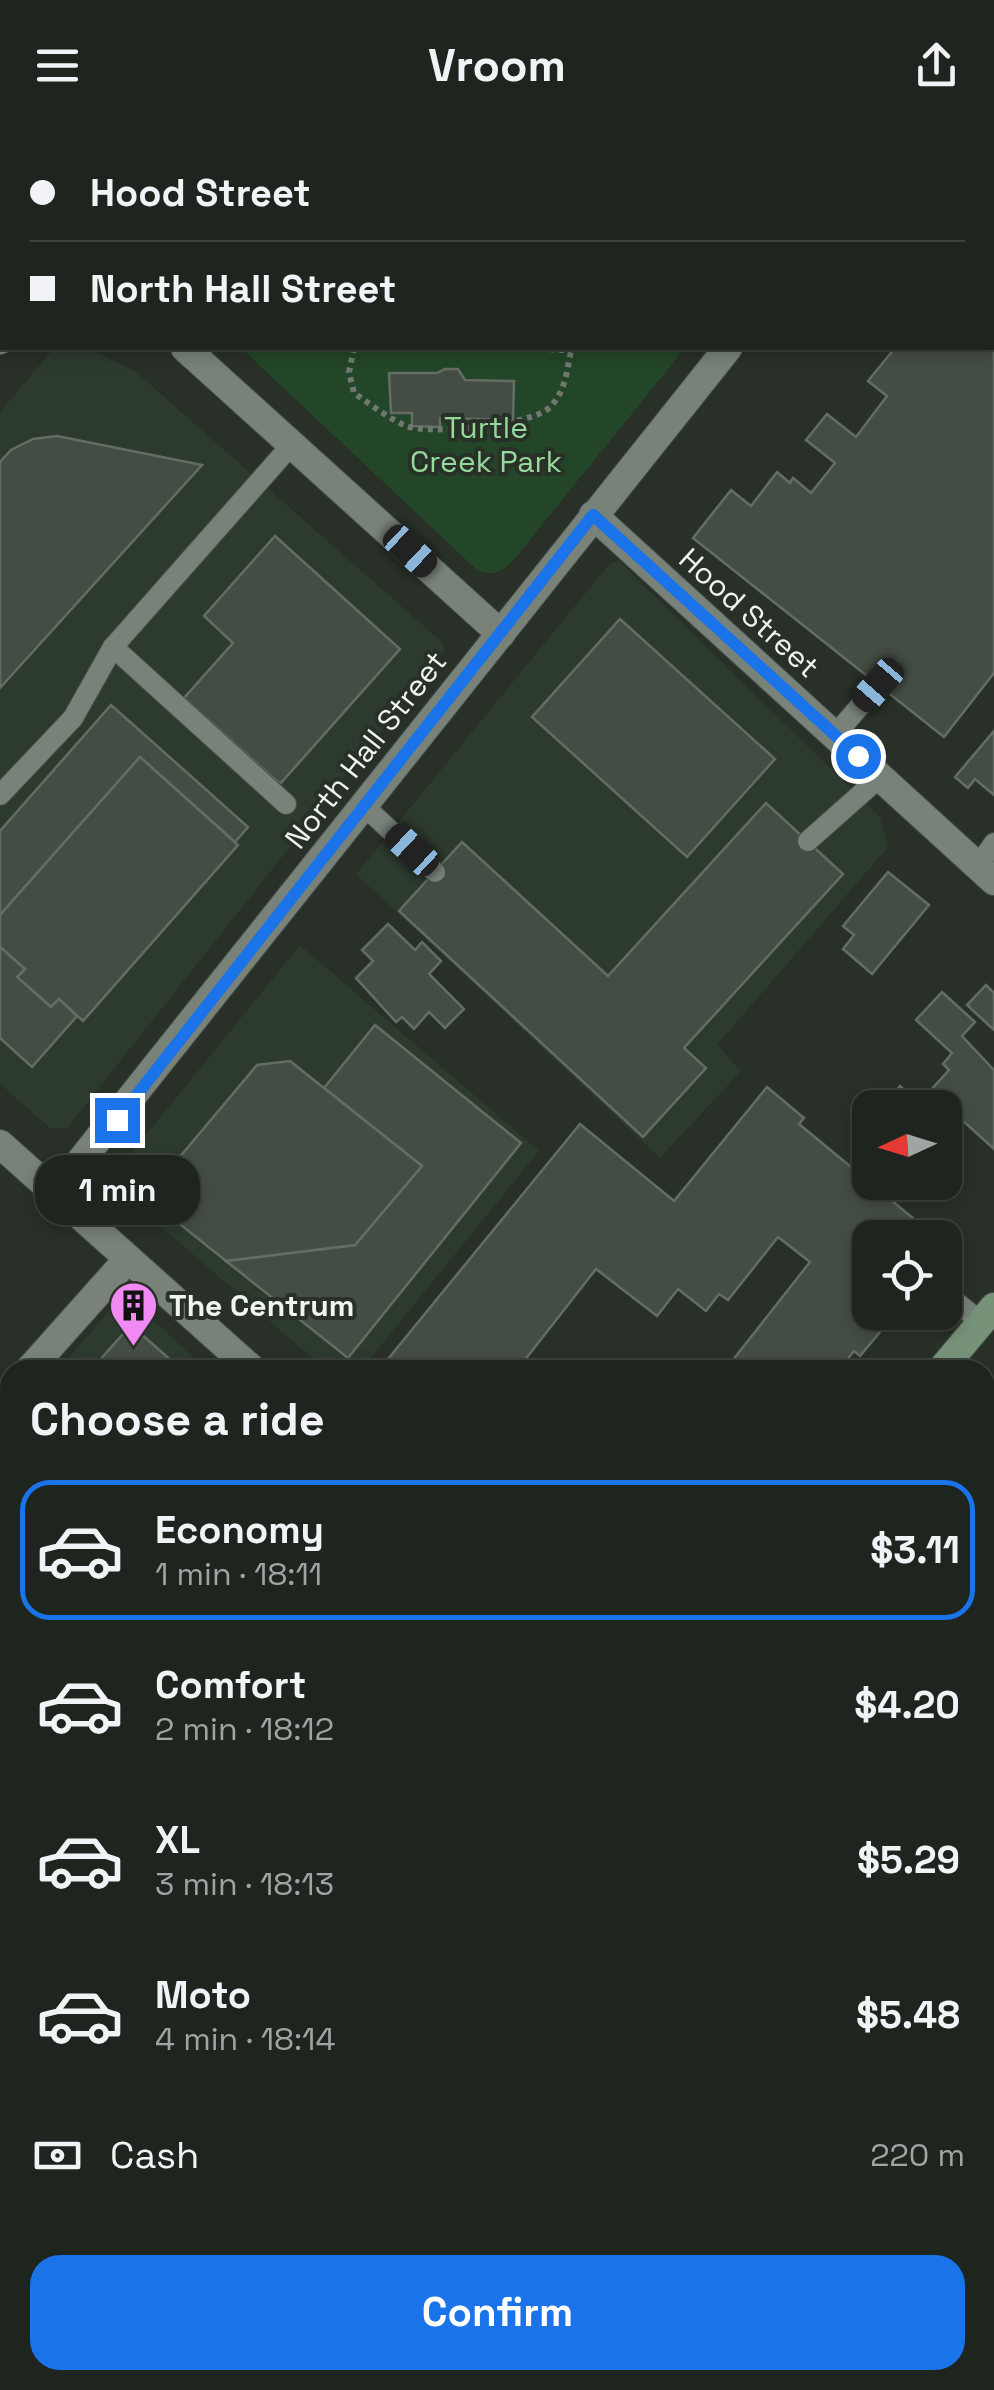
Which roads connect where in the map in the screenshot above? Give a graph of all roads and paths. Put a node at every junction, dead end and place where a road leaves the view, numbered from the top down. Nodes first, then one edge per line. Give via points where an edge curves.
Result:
1 (187, 350) edge
2 (354, 350) edge
3 (572, 350) edge
4 (726, 350) edge
5 (294, 442) junction
6 (593, 515) junction
7 (501, 634) junction
8 (113, 647) junction
9 (878, 685) dead end
10 (835, 735) junction
11 (880, 776) junction
12 (0, 796) edge
13 (286, 804) dead end
14 (363, 805) junction
15 (808, 841) dead end
16 (989, 864) edge
17 (435, 872) dead end
18 (0, 1144) edge
19 (55, 1193) junction
20 (128, 1259) junction
21 (962, 1301) edge
22 (988, 1314) edge
23 (38, 1360) edge
24 (242, 1360) edge
25 (949, 1360) edge

1 - 5 street
2 - 3 path via 348,372 354,393 408,427 443,429 513,422 547,410 563,390
4 - 6 street, North Hall Street
5 - 7 street
5 - 8 lane
6 - 7 street, North Hall Street
6 - 10 street, Hood Street
7 - 14 street, North Hall Street
8 - 12 lane via 73,718
8 - 13 lane
9 - 10 lane
10 - 11 street, Hood Street
11 - 15 lane
11 - 16 street, Hood Street
14 - 17 lane
14 - 19 street, North Hall Street
18 - 19 street
19 - 20 street
20 - 23 street
20 - 24 street
21 - 22 lane
22 - 25 main road

